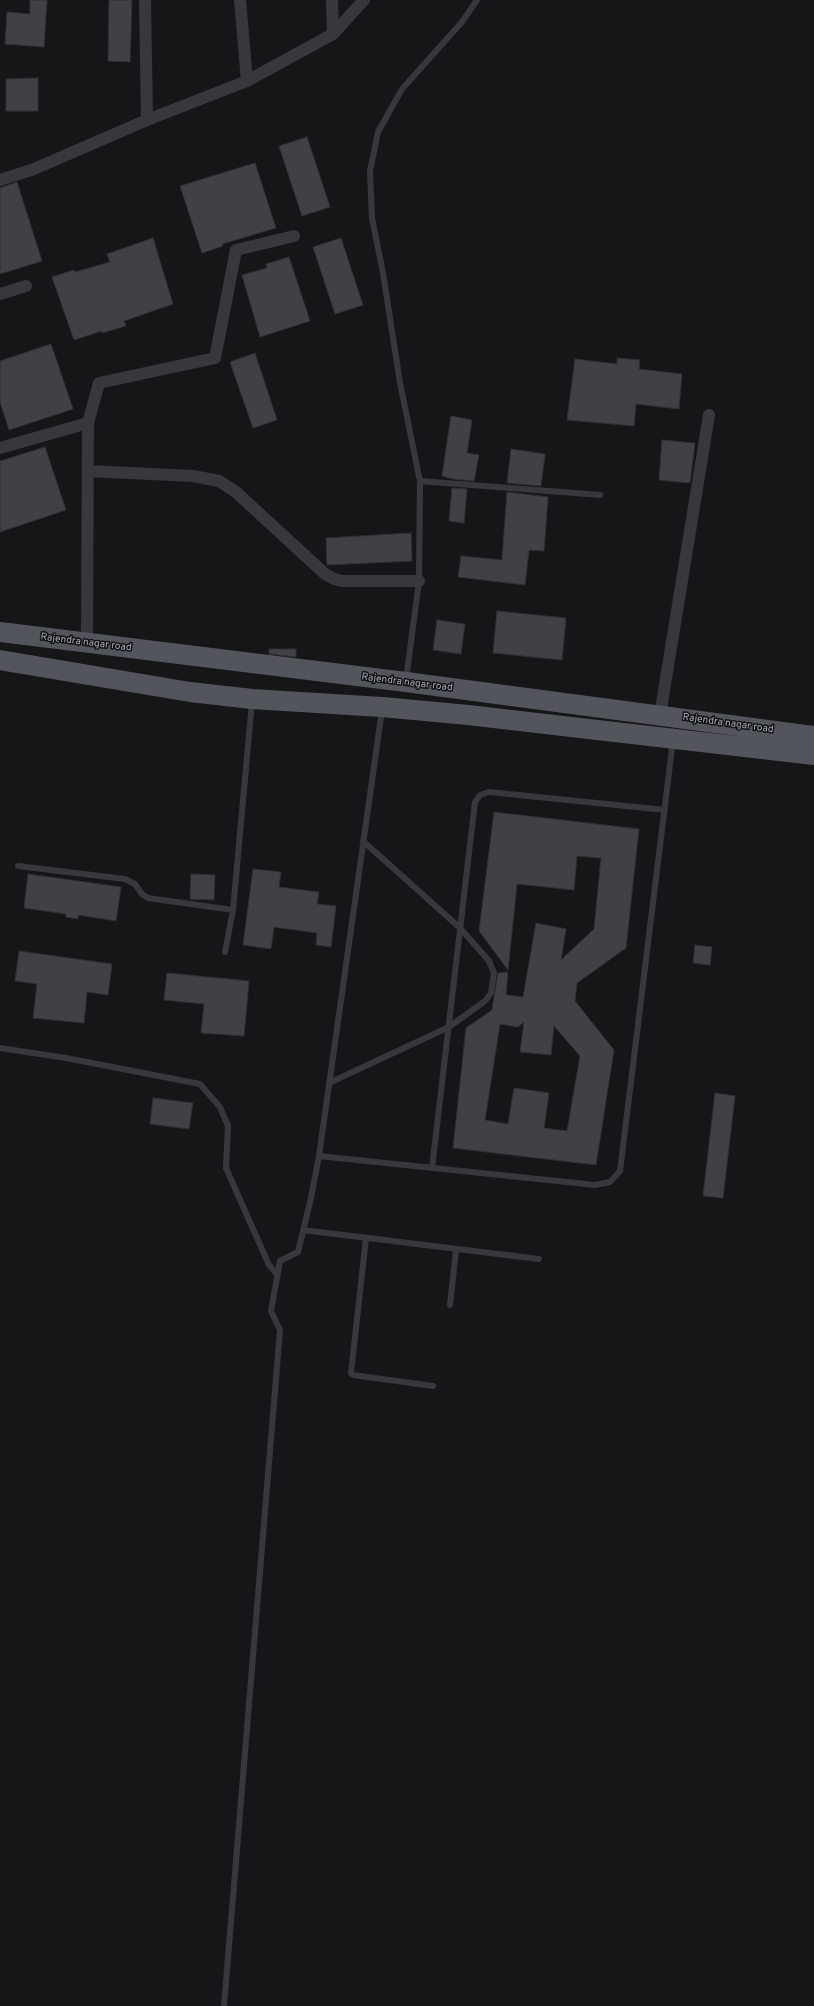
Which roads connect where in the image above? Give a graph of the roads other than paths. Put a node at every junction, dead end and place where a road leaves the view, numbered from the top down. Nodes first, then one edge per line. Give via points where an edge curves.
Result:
1 (145, 0) edge
2 (240, 0) edge
3 (332, 0) edge
4 (364, 0) edge
5 (477, 0) edge
6 (333, 34) junction
7 (247, 81) junction
8 (147, 120) junction
9 (0, 180) edge
10 (294, 236) dead end
11 (26, 286) dead end
12 (0, 294) edge
13 (709, 415) dead end
14 (88, 423) junction
15 (0, 448) edge
16 (88, 472) junction
17 (420, 481) junction
18 (600, 495) dead end
19 (419, 581) junction
20 (0, 632) edge
21 (87, 644) junction
22 (0, 660) edge
23 (406, 682) junction
24 (471, 691) junction
25 (252, 699) junction
26 (382, 707) junction
27 (468, 715) junction
28 (660, 715) junction
29 (814, 736) edge
30 (674, 739) junction
31 (814, 755) edge
32 (665, 810) junction
33 (363, 841) junction
34 (18, 866) dead end
35 (233, 910) junction
36 (460, 928) junction
37 (225, 952) dead end
38 (449, 1027) junction
39 (0, 1048) edge
40 (329, 1083) junction
41 (319, 1156) junction
42 (432, 1168) junction
43 (303, 1230) junction
44 (366, 1238) junction
45 (456, 1250) junction
46 (539, 1259) dead end
47 (277, 1274) junction
48 (450, 1305) dead end
49 (433, 1386) dead end
50 (224, 2006) edge

1 - 8 street
2 - 7 street
3 - 6 street
4 - 6 street
5 - 17 lane via 462,22 402,89 378,132 370,171 372,218 400,383
6 - 7 street
7 - 8 street
8 - 9 street via 34,169
10 - 14 street via 236,250 215,358 99,383
11 - 12 street
13 - 28 street
14 - 15 street
14 - 16 street
16 - 19 street via 193,476 219,482 236,492 325,574 334,579
16 - 21 street
17 - 18 lane
17 - 19 lane
19 - 23 lane
20 - 21 main road, Rajendra nagar road
21 - 23 main road, Rajendra nagar road
22 - 25 main road, Rajendra nagar road via 190,692
23 - 24 main road, Rajendra nagar road
24 - 27 main road
24 - 28 main road, Rajendra nagar road
25 - 26 main road, Rajendra nagar road
25 - 35 lane
26 - 27 main road, Rajendra nagar road
26 - 33 lane
27 - 30 main road, Rajendra nagar road
28 - 29 main road, Rajendra nagar road
30 - 31 main road, Rajendra nagar road
30 - 32 lane
32 - 36 lane via 489,792 480,795 475,802
32 - 42 lane via 620,1171 610,1182 595,1185
33 - 36 lane
33 - 40 lane
34 - 35 lane via 125,878 148,898
35 - 37 lane
36 - 38 lane
36 - 38 lane via 489,961 494,973 488,998
38 - 40 lane
38 - 42 lane
39 - 47 lane via 200,1084 220,1107 228,1126 226,1168 269,1265
40 - 41 lane
41 - 42 lane
41 - 43 lane
43 - 44 lane
43 - 47 lane via 298,1252 280,1261
44 - 45 lane
44 - 49 lane via 351,1373
45 - 46 lane
45 - 48 lane
47 - 50 lane via 271,1311 280,1330

